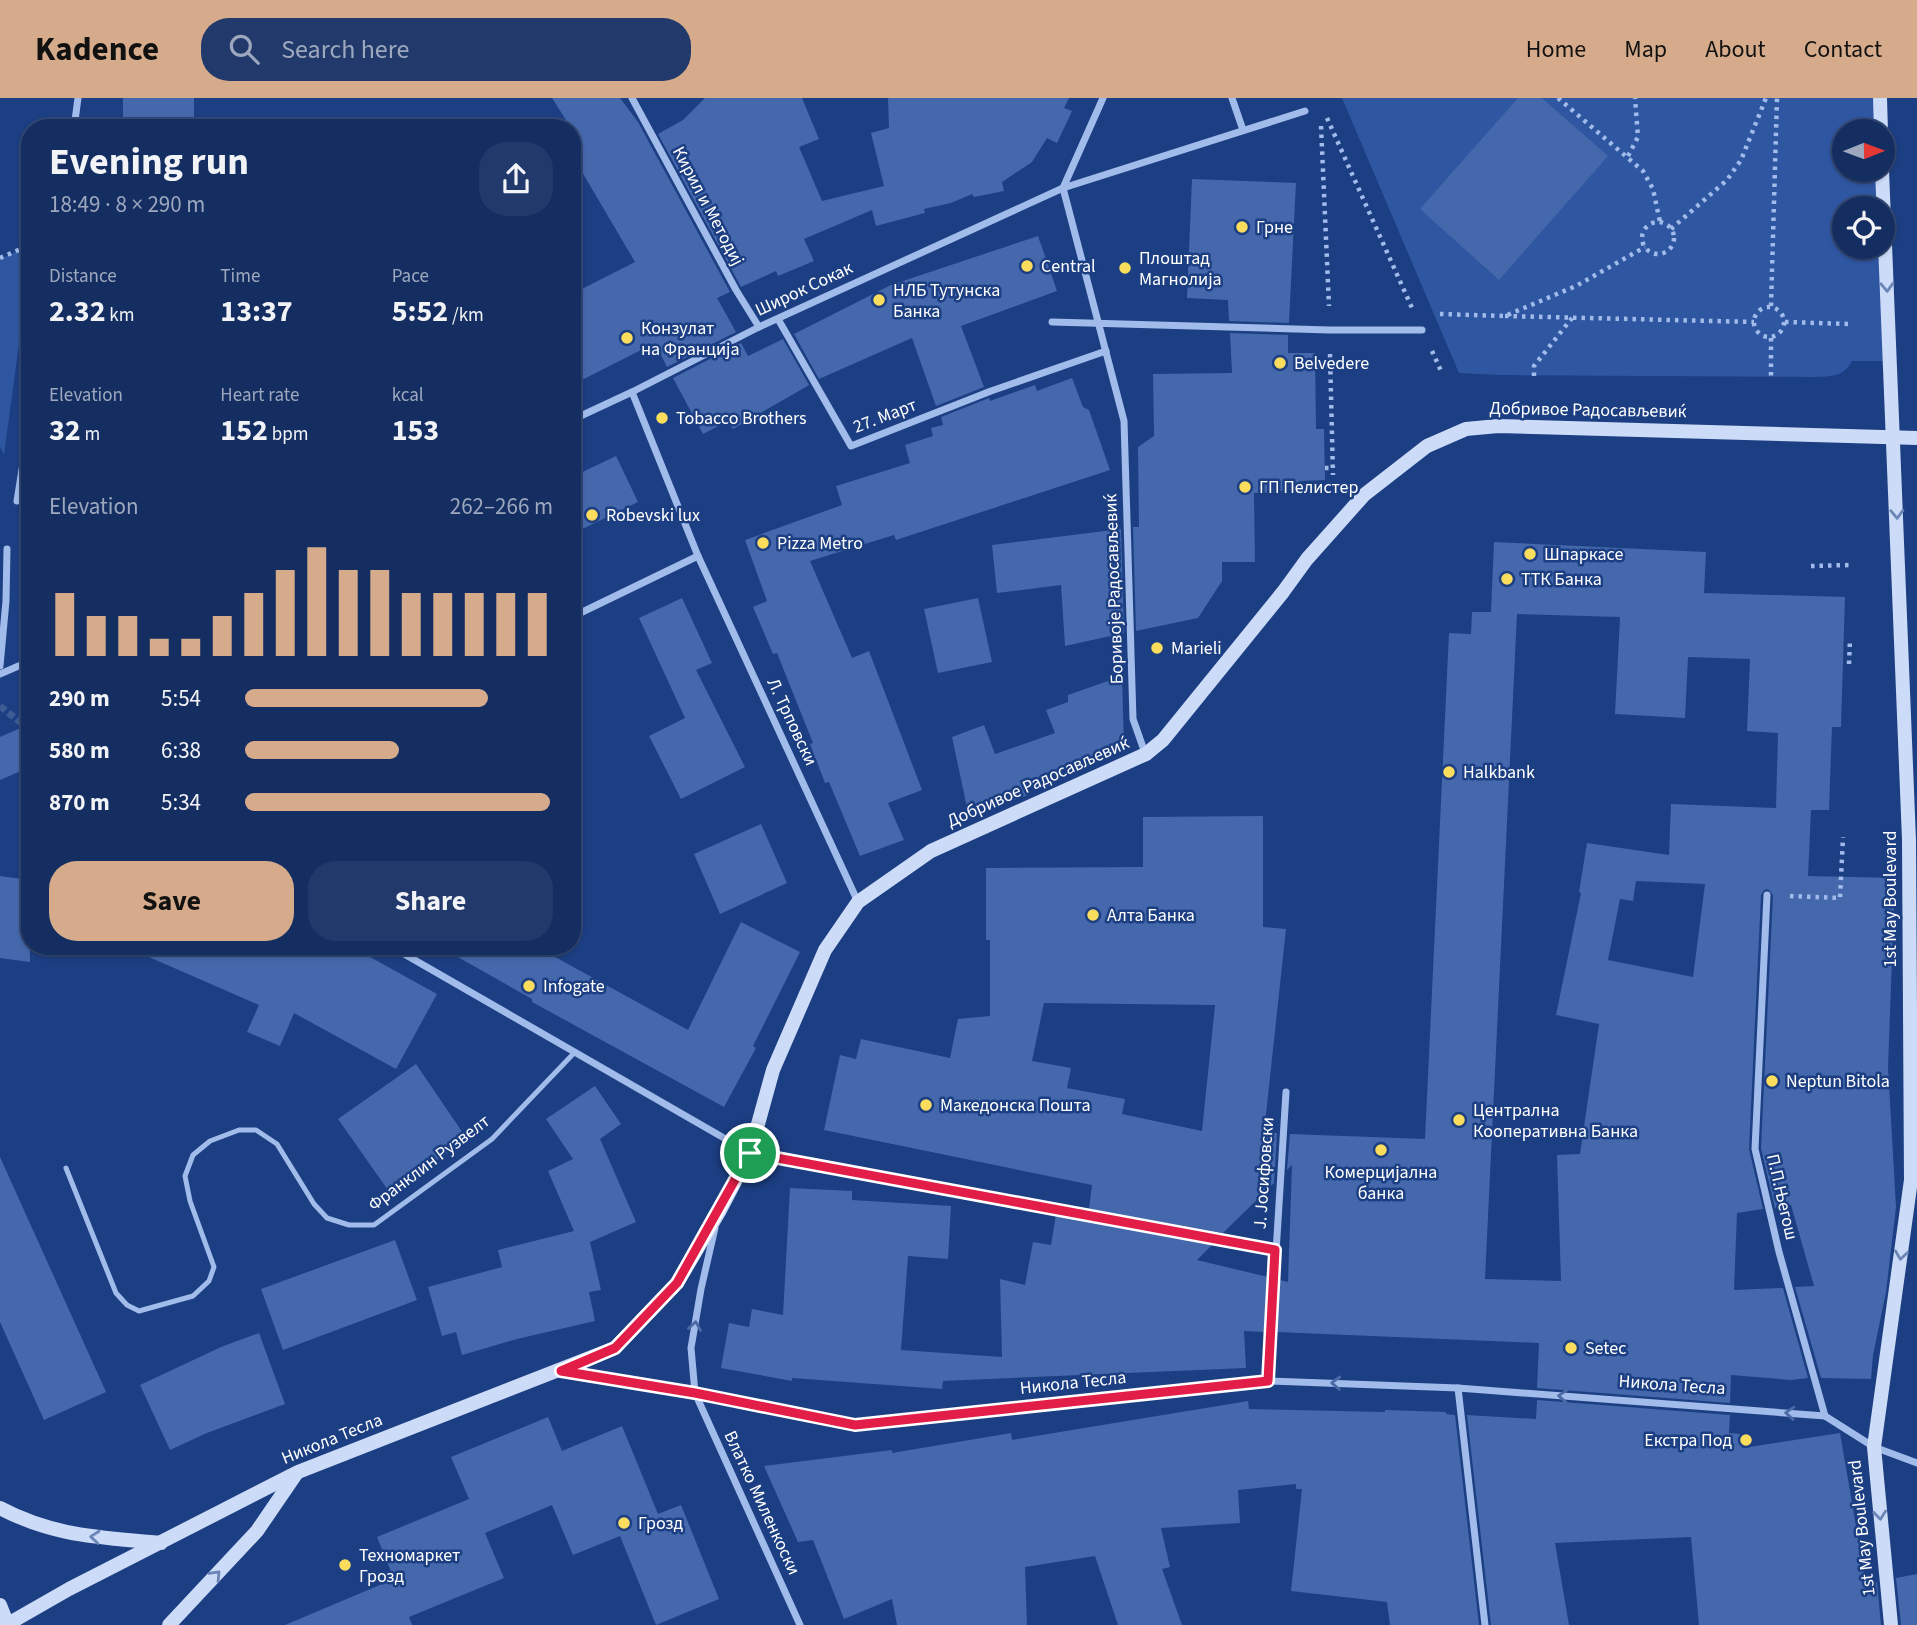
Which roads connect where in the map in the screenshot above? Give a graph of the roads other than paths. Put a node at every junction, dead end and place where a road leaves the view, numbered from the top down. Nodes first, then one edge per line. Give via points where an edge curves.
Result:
1 (78, 98) edge
2 (632, 98) edge
3 (1103, 98) edge
4 (1232, 98) edge
5 (1880, 98) edge
6 (1305, 111) dead end
7 (75, 119) edge
8 (1881, 119) edge
9 (1243, 130) junction
10 (1882, 182) edge
11 (1063, 188) junction
12 (778, 318) junction
13 (1052, 322) dead end
14 (1099, 324) junction
15 (759, 327) junction
16 (1422, 330) dead end
17 (1106, 351) junction
18 (632, 392) junction
19 (581, 416) edge
20 (1893, 437) junction
21 (1917, 438) edge
22 (21, 476) edge
23 (17, 501) dead end
24 (7, 549) dead end
25 (698, 556) junction
26 (581, 613) edge
27 (21, 665) edge
28 (0, 666) edge
29 (0, 674) edge
30 (1146, 754) junction
31 (1768, 895) road end
32 (858, 902) junction
33 (406, 955) edge
34 (575, 1052) junction
35 (1286, 1092) dead end
36 (750, 1153) junction
37 (66, 1168) dead end
38 (719, 1212) junction
39 (1275, 1250) junction
40 (561, 1371) junction
41 (1268, 1381) junction
42 (1458, 1388) junction
43 (695, 1393) junction
44 (1825, 1416) junction
45 (1874, 1447) junction
46 (1917, 1463) edge
47 (298, 1472) junction
48 (0, 1508) edge
49 (163, 1543) junction
50 (0, 1605) edge
51 (7, 1625) edge
52 (169, 1625) edge
53 (800, 1625) edge
54 (1485, 1625) edge
55 (1891, 1625) edge

1 - 7 street
2 - 15 street, Кирил и Методиј
3 - 11 street
4 - 9 street
5 - 8 street
6 - 9 street, Широк Сокак
9 - 11 street, Широк Сокак
10 -> 20 street, 1st May Boulevard
11 - 12 street, Широк Сокак
11 - 14 street, Боривоје Радосављевиќ
12 - 15 street, Широк Сокак
12 - 17 street, 27. Март via 851,446
13 - 14 street
14 - 16 street
14 - 17 street, Боривоје Радосављевиќ
15 - 18 street, Широк Сокак
17 - 30 street, Боривоје Радосављевиќ via 1124,421 1133,719
18 - 19 street, Широк Сокак
18 - 25 street, Л. Трповски
20 - 21 street, Добривое Радосављевиќ
20 - 30 street, Добривое Радосављевиќ via 1497,426 1466,429 1427,446 1364,495 1163,740
20 -> 45 street, 1st May Boulevard via 1909,840 1911,1180
22 - 23 street
24 - 28 street
25 - 26 street
25 - 32 street, Л. Трповски
27 - 29 street
30 - 32 street, Добривое Радосављевиќ via 931,851
31 - 44 street, П.П.Његош via 1755,1149
32 - 36 street, Добривое Радосављевиќ via 825,950 773,1070
33 - 34 street
34 - 36 street
34 - 37 lane, Франклин Рузвелт via 492,1139 374,1225 349,1225 327,1217 277,1144 256,1130 239,1130 210,1141 193,1156 185,1176 214,1267 209,1281 193,1296 139,1311 116,1293
35 - 39 street, Ј. Јосифовски
36 - 38 street, Добривое Радосављевиќ
36 - 39 street
38 - 40 street, Добривое Радосављевиќ via 677,1283 615,1348
43 -> 38 street via 691,1348
39 - 41 street, Ј. Јосифовски
40 - 43 street, Никола Тесла
40 - 47 street, Никола Тесла
42 -> 41 street, Никола Тесла
41 - 43 street, Никола Тесла via 855,1425
44 -> 42 street, Никола Тесла
42 - 54 street
43 - 53 street, Влатко Миленкоски
44 - 45 street, Никола Тесла
45 - 46 street, Никола Тесла
45 -> 55 street, 1st May Boulevard
47 - 49 street, Никола Тесла
52 -> 47 street via 257,1531
49 -> 48 street via 72,1535
49 - 51 street, Никола Тесла
50 - 51 street

